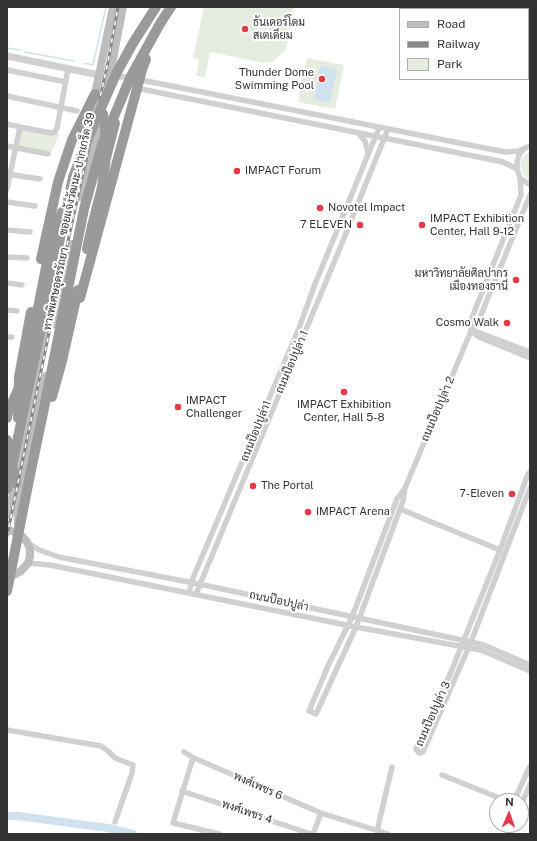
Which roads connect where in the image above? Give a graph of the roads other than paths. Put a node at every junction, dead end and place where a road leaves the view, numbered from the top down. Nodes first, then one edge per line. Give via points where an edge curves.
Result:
1 (113, 7) edge
2 (123, 7) edge
3 (156, 7) edge
4 (171, 7) edge
5 (161, 22) junction
6 (7, 56) edge
7 (68, 69) junction
8 (7, 70) edge
9 (99, 75) junction
10 (110, 77) junction
11 (66, 82) junction
12 (131, 87) junction
13 (95, 94) junction
14 (7, 96) edge
15 (62, 107) junction
16 (77, 110) dead end
17 (103, 114) junction
18 (7, 124) edge
19 (20, 127) junction
20 (379, 128) junction
21 (388, 129) junction
22 (358, 132) junction
23 (376, 136) junction
24 (385, 138) junction
25 (7, 146) edge
26 (530, 146) edge
27 (15, 148) junction
28 (524, 149) junction
29 (48, 154) dead end
30 (368, 154) junction
31 (106, 158) junction
32 (517, 169) junction
33 (8, 174) edge
34 (73, 177) junction
35 (520, 178) junction
36 (40, 179) dead end
37 (530, 185) edge
38 (7, 189) edge
39 (530, 194) edge
40 (7, 202) edge
41 (36, 206) dead end
42 (7, 230) edge
43 (30, 232) dead end
44 (7, 257) edge
45 (27, 258) dead end
46 (7, 283) edge
47 (22, 285) dead end
48 (7, 310) edge
49 (17, 311) dead end
50 (470, 331) junction
51 (530, 352) edge
52 (530, 358) edge
53 (49, 362) junction
54 (7, 418) edge
55 (42, 418) junction
56 (12, 440) edge
57 (530, 472) edge
58 (16, 483) junction
59 (405, 488) junction
60 (530, 488) edge
61 (7, 490) edge
62 (517, 503) junction
63 (524, 505) junction
64 (530, 508) edge
65 (400, 509) junction
66 (7, 515) edge
67 (7, 530) edge
68 (19, 533) junction
69 (27, 542) junction
70 (500, 550) junction
71 (376, 553) junction
72 (383, 556) junction
73 (28, 563) junction
74 (9, 578) edge
75 (192, 583) junction
76 (199, 584) junction
77 (7, 591) edge
78 (189, 592) junction
79 (196, 594) junction
80 (352, 617) junction
81 (359, 619) junction
82 (348, 625) junction
83 (356, 627) junction
84 (463, 640) junction
85 (471, 642) junction
86 (460, 646) junction
87 (468, 648) junction
88 (530, 665) edge
89 (328, 666) junction
90 (336, 669) junction
91 (530, 671) edge
92 (454, 673) junction
93 (433, 712) junction
94 (438, 719) junction
95 (7, 730) edge
96 (184, 752) dead end
97 (194, 758) junction
98 (392, 766) dead end
99 (530, 766) edge
100 (442, 775) dead end
101 (182, 791) junction
102 (518, 793) edge
103 (489, 794) edge
104 (321, 813) junction
105 (115, 822) dead end
106 (377, 831) junction
107 (219, 834) edge
108 (312, 834) edge
109 (388, 834) edge

1 - 9 main road, ซอยแจ้งวัฒนะ-ปากเกร็ด 39
2 - 10 main road, ซอยแจ้งวัฒนะ-ปากเกร็ด 39
3 - 34 highway, ทางพิเศษอุดรรัถยา, bridge via 116,74
4 - 5 highway, ทางพิเศษอุดรรัถยา
5 - 53 highway, bridge via 142,70 76,314
5 - 55 highway, ทางพิเศษอุดรรัถยา, bridge via 131,76 102,145 84,209
6 - 7 street
7 - 9 street
7 - 11 street
8 - 11 street
9 - 10 street
9 - 13 main road, ซอยแจ้งวัฒนะ-ปากเกร็ด 39
10 - 12 street
10 - 17 main road, ซอยแจ้งวัฒนะ-ปากเกร็ด 39
10 - 20 street via 126,77
11 - 15 street
12 - 22 street
12 - 31 highway via 121,107
13 - 56 highway, bridge via 72,140 58,182 42,250 19,377
13 - 58 main road, ซอยแจ้งวัฒนะ-ปากเกร็ด 39
14 - 15 street
15 - 16 street
15 - 19 street via 55,132
17 - 31 highway
17 - 53 main road, ซอยแจ้งวัฒนะ-ปากเกร็ด 39 via 67,268
18 - 19 street
19 - 27 street
20 - 21 street
20 - 23 street, ถนนป๊อปปูล่า1
21 - 24 street, ถนนป๊อปปูล่า 1
21 - 28 street via 505,152
22 - 23 street
22 - 30 street via 365,141
23 - 24 street
23 - 30 street, ถนนป๊อปปูล่า1
24 - 32 street via 503,162
24 - 76 street, ถนนป๊อปปูล่า 1
25 - 27 street
26 - 28 street
27 - 29 street
27 - 33 street
28 - 32 street via 519,155
30 - 75 street, ถนนป๊อปปูล่า1 via 299,328
31 - 55 highway, bridge via 102,187 62,361 54,393
32 - 35 street, ถนนป๊อปปูล่า 2
33 - 36 street
33 - 38 street
34 - 54 highway, bridge via 49,252 25,374
34 - 56 highway, ทางพิเศษอุดรรัถยา, bridge
35 - 37 street
35 - 50 street, ถนนป๊อปปูล่า 2 via 521,195 471,320
39 - 50 street, ถนนป๊อปปูล่า 2 via 478,322
40 - 41 street
42 - 43 street
44 - 45 street
46 - 47 street
48 - 49 street
50 - 51 street
50 - 52 street
50 - 59 street, ถนนป๊อปปูล่า 2
53 - 68 main road, ซอยแจ้งวัฒนะ-ปากเกร็ด 39 via 17,506
55 - 77 highway, ทางพิเศษอุดรรัถยา, bridge
56 - 58 highway
56 - 61 highway, ทางพิเศษอุดรรัถยา, bridge
57 - 62 street, ถนนป๊อปปูล่า 3
58 - 66 main road, ซอยแจ้งวัฒนะ-ปากเกร็ด 39
59 - 65 street, ถนนป๊อปปูล่า 2
59 - 71 street, ถนนป๊อปปูล่า 2 via 397,498
60 - 63 street, ถนนป๊อปปูล่า 3
62 - 63 street
62 - 70 street, ถนนป๊อปปูล่า 3
63 - 64 street
63 - 85 street, ถนนป๊อปปูล่า 3
65 - 70 street
65 - 72 street, ถนนป๊อปปูล่า 2
67 - 68 main road
68 - 69 main road
69 - 73 main road via 30,549
69 - 75 street, ถนนป๊อปปูล่า via 39,550 59,557
70 - 84 street, ถนนป๊อปปูล่า 3
71 - 72 street
71 - 80 street, ถนนป๊อปปูล่า 2
72 - 81 street, ถนนป๊อปปูล่า 2
73 - 74 main road
73 - 78 street, ถนนป๊อปปูล่า
75 - 76 street, ถนนป๊อปปูล่า
75 - 78 street, ถนนป๊อปปูล่า1
76 - 79 street, ถนนป๊อปปูล่า 1
76 - 80 street, ถนนป๊อปปูล่า
78 - 79 street, ถนนป๊อปปูล่า
79 - 82 street, ถนนป๊อปปูล่า
80 - 81 street, ถนนป๊อปปูล่า
80 - 82 street, ถนนป๊อปปูล่า 2
81 - 83 street, ถนนป๊อปปูล่า 2
81 - 84 street, ถนนป๊อปปูล่า
82 - 83 street, ถนนป๊อปปูล่า
82 - 89 street, ถนนป๊อปปูล่า 2
83 - 86 street
83 - 90 street, ถนนป๊อปปูล่า 2
84 - 85 street, ถนนป๊อปปูล่า
84 - 86 street, ถนนป๊อปปูล่า 3
85 - 87 street, ถนนป๊อปปูล่า 3
85 - 88 street, ถนนป๊อปปูล่า
86 - 87 street
86 - 92 street, ถนนป๊อปปูล่า 3
87 - 91 street via 481,650
87 - 92 street, ถนนป๊อปปูล่า 3
89 - 90 street
89 - 90 street, ถนนป๊อปปูล่า 2 via 308,712 316,714
92 - 93 street, ถนนป๊อปปูล่า 3
92 - 94 street, ถนนป๊อปปูล่า 3
93 - 94 street
93 - 94 street, ถนนป๊อปปูล่า 3 via 416,749 419,753 423,752
95 - 105 street via 101,746 115,758 132,765 132,773
96 - 97 street, พงศ์เพชร 6
97 - 101 street
97 - 104 street, พงศ์เพชร 6
98 - 106 street
99 - 102 street
100 - 103 street
101 - 107 street via 173,823
101 - 108 street, พงศ์เพชร 4
104 - 106 street, พงศ์เพชร 6
104 - 108 street
106 - 109 street, พงศ์เพชร 6

